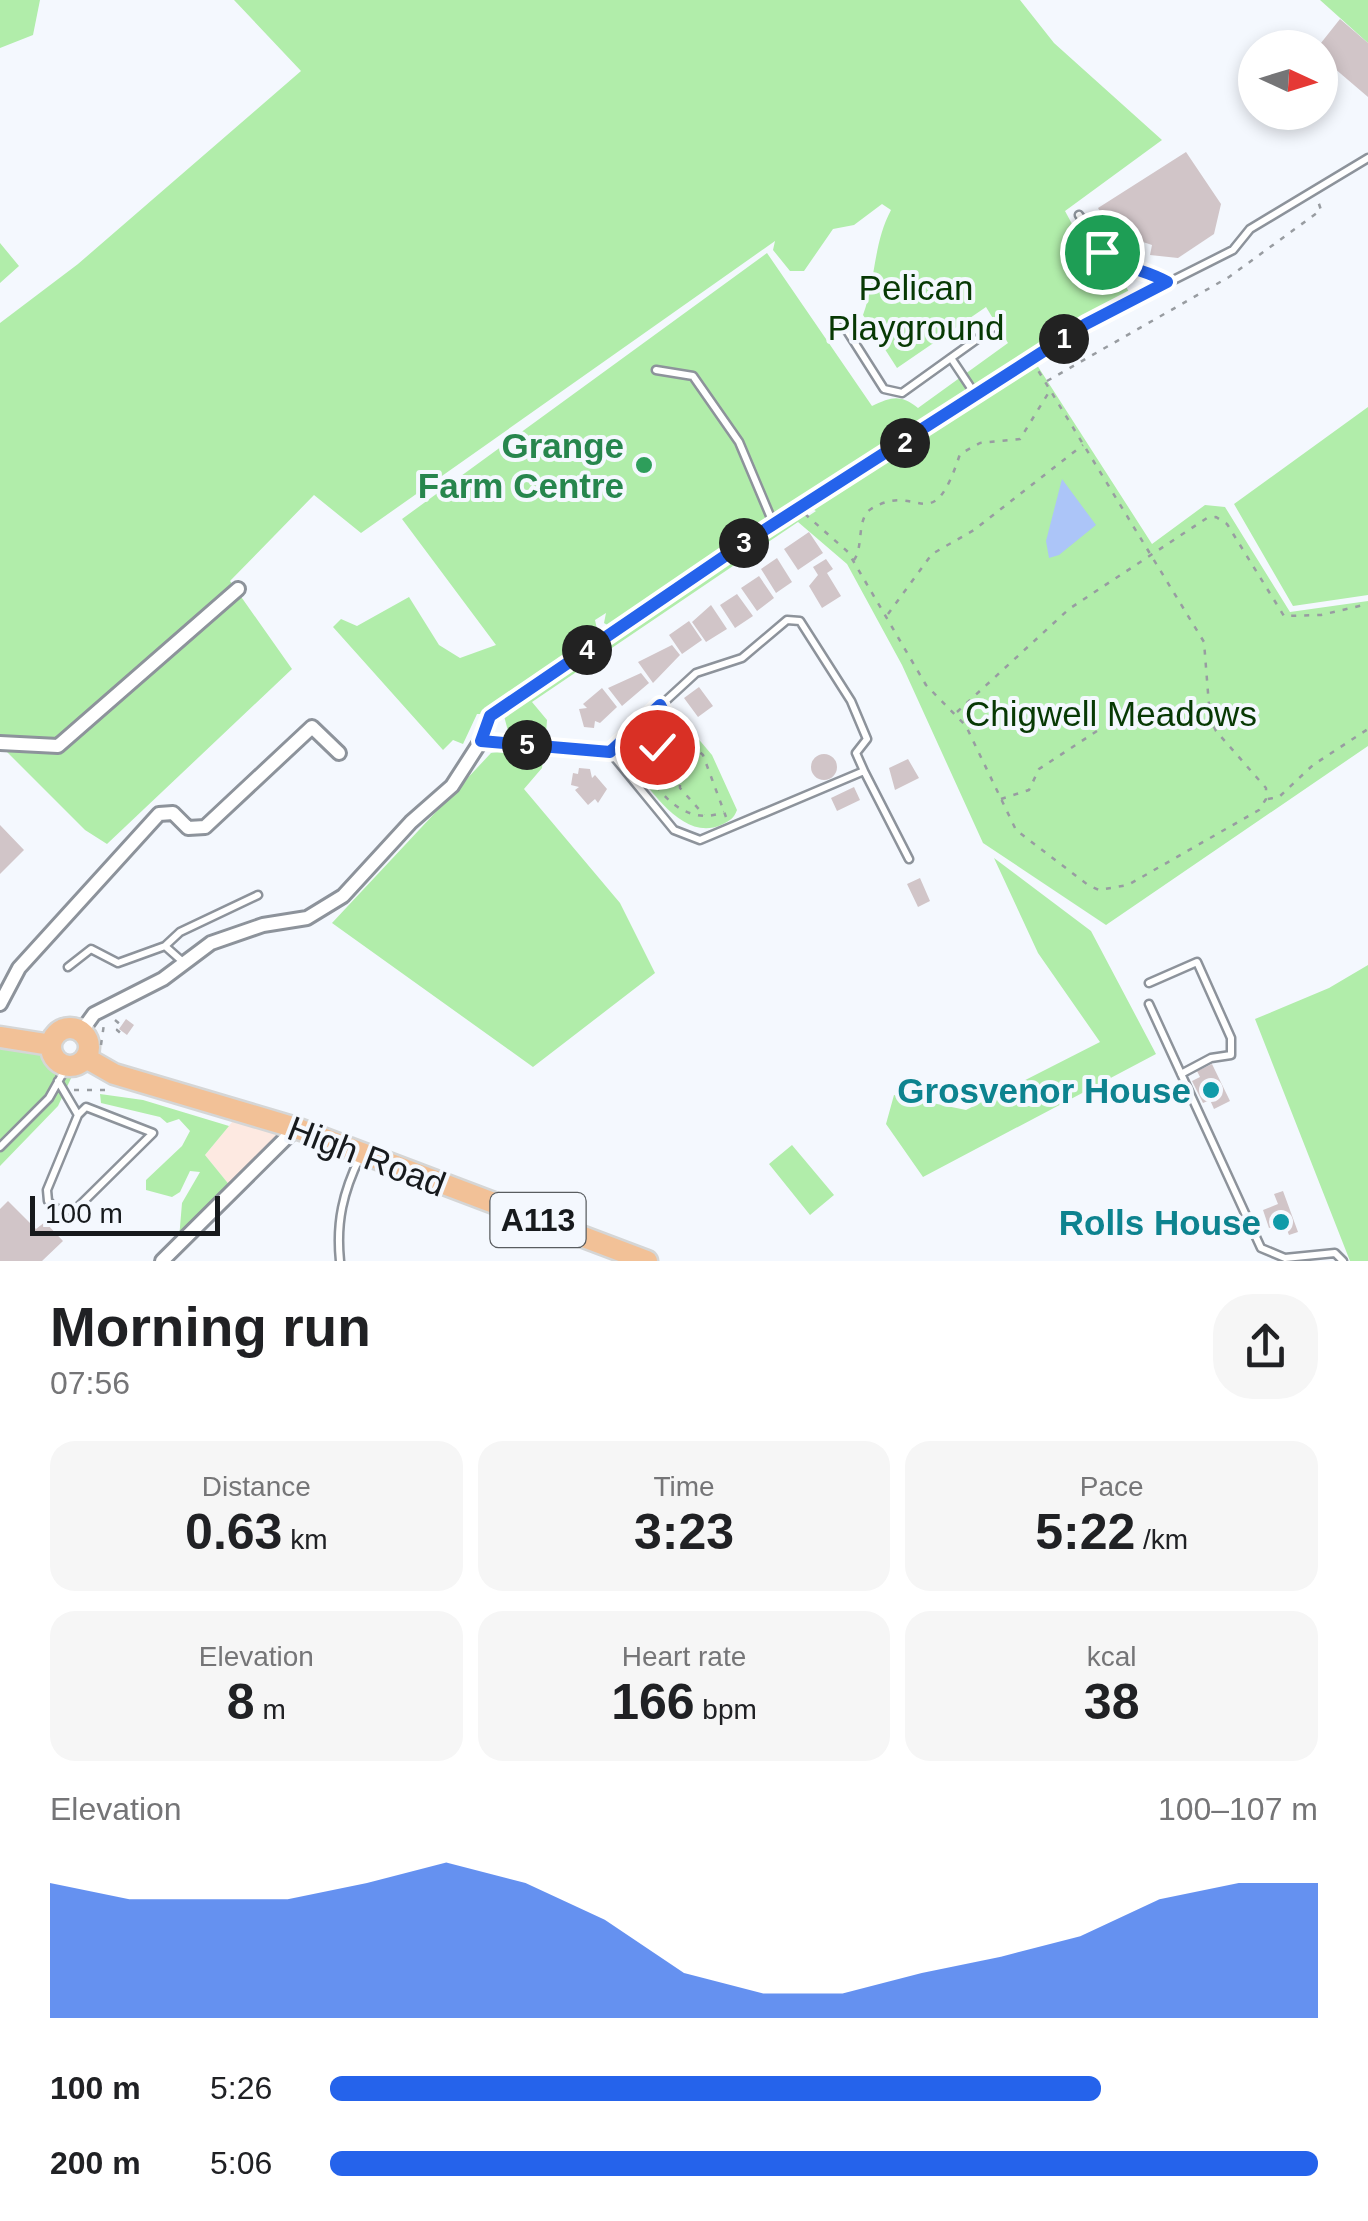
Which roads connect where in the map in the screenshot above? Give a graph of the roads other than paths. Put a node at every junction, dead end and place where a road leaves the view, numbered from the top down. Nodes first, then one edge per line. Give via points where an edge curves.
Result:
1 (1368, 158) edge
2 (1080, 215) dead end
3 (1167, 282) junction
4 (844, 326) dead end
5 (994, 328) dead end
6 (951, 358) junction
7 (656, 370) dead end
8 (977, 397) junction
9 (774, 525) junction
10 (238, 589) dead end
11 (490, 716) joint
12 (481, 741) junction
13 (0, 742) edge
14 (340, 752) dead end
15 (610, 752) junction
16 (864, 772) junction
17 (909, 858) dead end
18 (258, 894) dead end
19 (165, 946) junction
20 (184, 963) junction
21 (68, 967) dead end
22 (1148, 983) dead end
23 (0, 1004) edge
24 (1149, 1004) dead end
25 (81, 1032) junction
26 (0, 1036) edge
27 (51, 1045) junction
28 (78, 1064) junction
29 (1181, 1074) junction
30 (78, 1114) junction
31 (296, 1128) junction
32 (0, 1146) edge
33 (362, 1152) junction
34 (162, 1261) edge
35 (340, 1261) edge
36 (647, 1261) edge
37 (1343, 1261) edge

1 - 3 lane via 1250,229 1233,250
2 - 3 lane via 1112,260
3 - 8 lane via 1086,324
4 - 6 lane via 884,389 902,393
5 - 6 lane
6 - 8 lane
7 - 9 lane via 693,376 721,412
8 - 9 lane
9 - 11 lane
10 - 13 street via 58,746
11 - 12 street
12 - 15 lane
12 - 20 street via 452,786 343,896 307,918 210,943
14 - 23 street via 312,727 205,827 188,828 173,814 160,814 19,968
15 - 16 lane via 686,838 712,839
15 - 16 lane via 696,673 742,658 787,620 800,621 867,738 856,753
16 - 17 lane
18 - 19 lane
19 - 20 lane
19 - 21 lane via 118,963 91,949
20 - 25 street via 94,1014
22 - 29 lane via 1198,962 1231,1038 1231,1054
24 - 29 lane
25 - 27 main road via 62,1030
25 - 28 main road via 87,1039
26 - 27 main road
27 - 28 main road, High Road / A113 via 54,1058
28 - 30 lane
28 - 31 main road, High Road / A113
28 - 32 lane
29 - 37 lane via 1261,1248 1285,1258 1334,1253
30 - 30 lane via 86,1107 153,1134 74,1210 57,1209 46,1190
31 - 33 main road, High Road / A113
31 - 34 street
33 - 35 lane via 345,1189 337,1229
33 - 36 main road, High Road / A113

